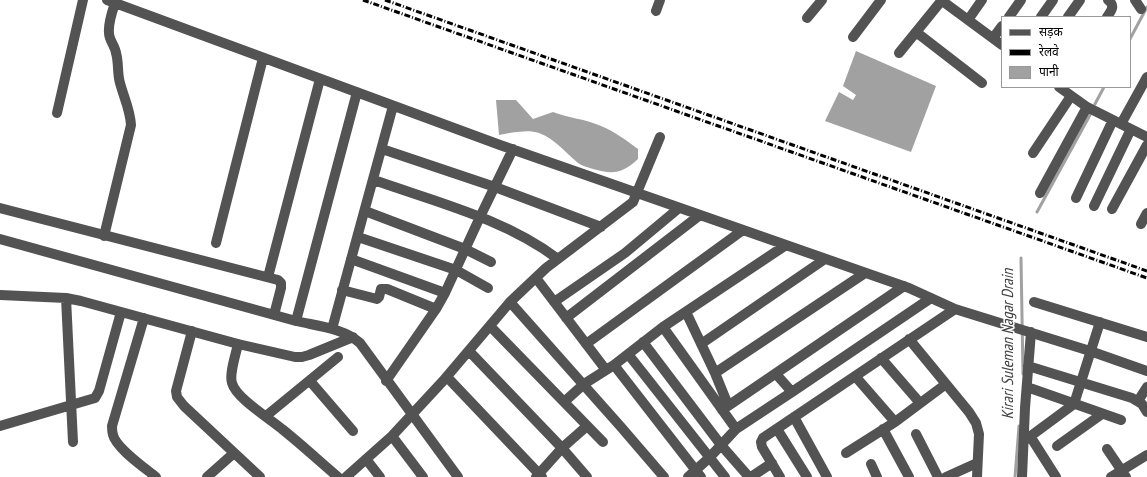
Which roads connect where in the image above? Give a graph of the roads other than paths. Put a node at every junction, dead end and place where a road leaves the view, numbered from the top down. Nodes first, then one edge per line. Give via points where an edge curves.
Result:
1 (83, 0) edge
2 (660, 0) edge
3 (822, 0) edge
4 (881, 0) edge
5 (942, 0) edge
6 (982, 0) edge
7 (1021, 0) edge
8 (1053, 0) edge
9 (1080, 0) edge
10 (1108, 0) edge
11 (1135, 0) edge
12 (111, 1) edge
13 (1141, 9) dead end
14 (656, 11) dead end
15 (1010, 16) edge
16 (1042, 16) edge
17 (1069, 16) edge
18 (1108, 16) edge
19 (807, 18) dead end
20 (968, 20) junction
21 (1001, 27) edge
22 (916, 32) junction
23 (853, 37) dead end
24 (993, 38) junction
25 (1001, 44) edge
26 (899, 53) dead end
27 (263, 58) junction
28 (1147, 77) edge
29 (320, 79) junction
30 (982, 83) dead end
31 (1060, 88) edge
32 (357, 92) junction
33 (1071, 96) junction
34 (394, 106) junction
35 (1087, 107) junction
36 (57, 113) dead end
37 (1117, 122) junction
38 (1132, 130) junction
39 (660, 137) dead end
40 (1147, 137) edge
41 (1147, 146) edge
42 (382, 149) junction
43 (513, 149) junction
44 (1032, 153) dead end
45 (374, 180) junction
46 (495, 187) junction
47 (637, 194) junction
48 (1040, 194) dead end
49 (1076, 198) dead end
50 (1094, 206) dead end
51 (0, 208) edge
52 (679, 208) junction
53 (1112, 209) dead end
54 (365, 211) junction
55 (1147, 213) edge
56 (700, 215) junction
57 (480, 217) junction
58 (1141, 224) dead end
59 (601, 228) junction
60 (743, 230) junction
61 (104, 236) junction
62 (358, 237) junction
63 (0, 239) edge
64 (216, 243) dead end
65 (786, 245) junction
66 (465, 248) junction
67 (558, 259) junction
68 (825, 259) junction
69 (351, 260) junction
70 (491, 262) dead end
71 (456, 270) junction
72 (865, 273) junction
73 (268, 277) junction
74 (536, 278) junction
75 (904, 286) junction
76 (488, 288) dead end
77 (342, 290) junction
78 (445, 293) junction
79 (0, 295) edge
80 (66, 298) junction
81 (931, 298) junction
82 (510, 302) junction
83 (554, 302) junction
84 (1034, 302) dead end
85 (436, 309) junction
86 (955, 309) junction
87 (121, 312) junction
88 (686, 312) junction
89 (274, 315) junction
90 (144, 318) junction
91 (566, 318) junction
92 (296, 321) junction
93 (1100, 322) junction
94 (490, 326) junction
95 (663, 327) junction
96 (332, 329) junction
97 (1025, 330) junction
98 (192, 331) junction
99 (353, 337) junction
100 (1147, 337) edge
101 (909, 339) junction
102 (643, 342) junction
103 (238, 344) junction
104 (586, 344) junction
105 (701, 344) junction
106 (469, 351) junction
107 (1090, 351) junction
108 (628, 354) junction
109 (338, 357) dead end
110 (881, 358) junction
111 (1028, 366) junction
112 (610, 367) junction
113 (1147, 371) edge
114 (715, 373) junction
115 (776, 374) junction
116 (855, 376) junction
117 (447, 377) junction
118 (310, 381) junction
119 (386, 381) junction
120 (1081, 382) junction
121 (584, 384) junction
122 (946, 384) junction
123 (1027, 387) junction
124 (1147, 387) edge
125 (792, 392) junction
126 (1138, 401) junction
127 (564, 402) junction
128 (920, 403) junction
129 (1074, 404) junction
130 (71, 405) junction
131 (725, 407) junction
132 (1147, 412) edge
133 (1102, 414) junction
134 (412, 415) junction
135 (266, 416) junction
136 (794, 417) junction
137 (1121, 420) dead end
138 (895, 422) junction
139 (0, 426) edge
140 (587, 426) junction
141 (736, 429) junction
142 (777, 429) junction
143 (883, 429) junction
144 (353, 431) dead end
145 (916, 434) dead end
146 (392, 436) junction
147 (1027, 439) junction
148 (73, 442) dead end
149 (602, 442) dead end
150 (721, 445) junction
151 (1057, 446) dead end
152 (562, 448) junction
153 (1107, 449) dead end
154 (234, 453) junction
155 (846, 453) dead end
156 (1147, 455) edge
157 (709, 458) junction
158 (366, 459) junction
159 (772, 463) junction
160 (978, 463) junction
161 (871, 464) dead end
162 (1123, 474) edge
163 (695, 475) edge
164 (539, 476) edge
165 (156, 477) edge
166 (207, 477) edge
167 (260, 477) edge
168 (338, 477) edge
169 (346, 477) edge
170 (380, 477) edge
171 (423, 477) edge
172 (458, 477) edge
173 (587, 477) edge
174 (664, 477) edge
175 (725, 477) edge
176 (750, 477) edge
177 (780, 477) edge
178 (807, 477) edge
179 (827, 477) edge
180 (877, 477) edge
181 (909, 477) edge
182 (938, 477) edge
183 (946, 477) edge
184 (977, 477) edge
185 (1022, 477) edge
186 (1056, 477) edge
187 (1111, 477) edge

1 - 36 street
2 - 14 street
3 - 19 street
4 - 23 street
5 - 20 street
5 - 22 street
6 - 20 street
7 - 15 street
8 - 16 street
9 - 17 street
10 - 18 street via 1113,8
11 - 13 street
12 - 27 street
12 - 61 street via 108,34 116,51 120,83 130,113 131,125
20 - 24 street
21 - 24 street
22 - 26 street
22 - 30 street
24 - 25 street
27 - 29 street
27 - 64 street
28 - 37 street
29 - 32 street
29 - 73 street
31 - 33 street
32 - 34 street
32 - 92 street
33 - 35 street
33 - 44 street
34 - 42 street
34 - 43 street
35 - 37 street
35 - 48 street
37 - 38 street
37 - 49 street
38 - 40 street
38 - 50 street
39 - 47 street
41 - 53 street
42 - 45 street
42 - 46 street
43 - 46 street
43 - 47 street
45 - 54 street
45 - 57 street
46 - 57 street
46 - 59 street
47 - 52 street
47 - 59 street via 629,207
51 - 61 street
52 - 56 street
52 - 83 street via 625,253
54 - 62 street
54 - 66 street
55 - 58 street
56 - 60 street
56 - 91 street
57 - 66 street
57 - 67 street via 534,242
59 - 67 street
60 - 65 street
60 - 104 street
61 - 73 street
62 - 69 street
62 - 71 street
63 - 89 street
65 - 68 street
65 - 88 street
66 - 70 street
66 - 71 street
67 - 74 street
68 - 72 street
68 - 105 street
69 - 77 street
69 - 78 street
71 - 76 street
71 - 78 street
72 - 75 street
72 - 114 street
73 - 89 street via 281,283
74 - 82 street
74 - 83 street
75 - 81 street
75 - 115 street
77 - 85 street via 375,299 379,297 381,289 387,289
77 - 96 street
78 - 85 street
79 - 80 street
80 - 87 street
80 - 130 street
81 - 86 street
81 - 125 street
82 - 94 street
82 - 121 street
83 - 91 street
84 - 93 street
85 - 119 street
86 - 97 street
86 - 101 street
87 - 90 street
87 - 130 street via 99,391 95,398
88 - 95 street
88 - 105 street
89 - 92 street
90 - 98 street
90 - 165 street via 112,426 112,434 126,452
91 - 104 street
92 - 96 street
93 - 100 street
93 - 107 street
94 - 106 street
94 - 127 street
95 - 102 street
95 - 131 street
96 - 99 street
97 - 107 street
97 - 111 street
98 - 103 street
98 - 154 street via 176,391 177,397
99 - 103 street via 302,357
99 - 119 street
101 - 110 street
101 - 122 street
102 - 108 street
102 - 150 street
103 - 135 street via 231,383 242,397
104 - 112 street
105 - 114 street
106 - 117 street
106 - 152 street
107 - 113 street
107 - 120 street
108 - 112 street
108 - 157 street
109 - 118 street
110 - 116 street
110 - 128 street
111 - 120 street
111 - 123 street
112 - 121 street
112 - 163 street
114 - 131 street
115 - 125 street
115 - 131 street
116 - 136 street
116 - 138 street
117 - 134 street
117 - 164 street
118 - 135 street
118 - 144 street
119 - 134 street
120 - 126 street
120 - 129 street
121 - 127 street
121 - 174 street
122 - 128 street
122 - 160 street via 976,423 979,434
123 - 129 street
123 - 147 street
124 - 126 street
125 - 141 street
126 - 132 street
127 - 140 street
128 - 138 street
129 - 133 street
129 - 147 street
130 - 139 street
130 - 148 street
131 - 141 street
133 - 137 street
133 - 151 street
134 - 146 street
134 - 172 street
135 - 168 street
136 - 142 street
136 - 179 street
138 - 143 street
140 - 149 street
140 - 152 street
141 - 150 street
142 - 159 street via 761,442
142 - 178 street
143 - 155 street
143 - 181 street
145 - 182 street
146 - 158 street
146 - 171 street
147 - 185 street
147 - 186 street
150 - 157 street
150 - 176 street
152 - 164 street
152 - 173 street
153 - 162 street
154 - 166 street
154 - 167 street
156 - 162 street
157 - 163 street
157 - 175 street
158 - 169 street
158 - 170 street
159 - 176 street
159 - 177 street
160 - 183 street
160 - 184 street
161 - 180 street
162 - 187 street

